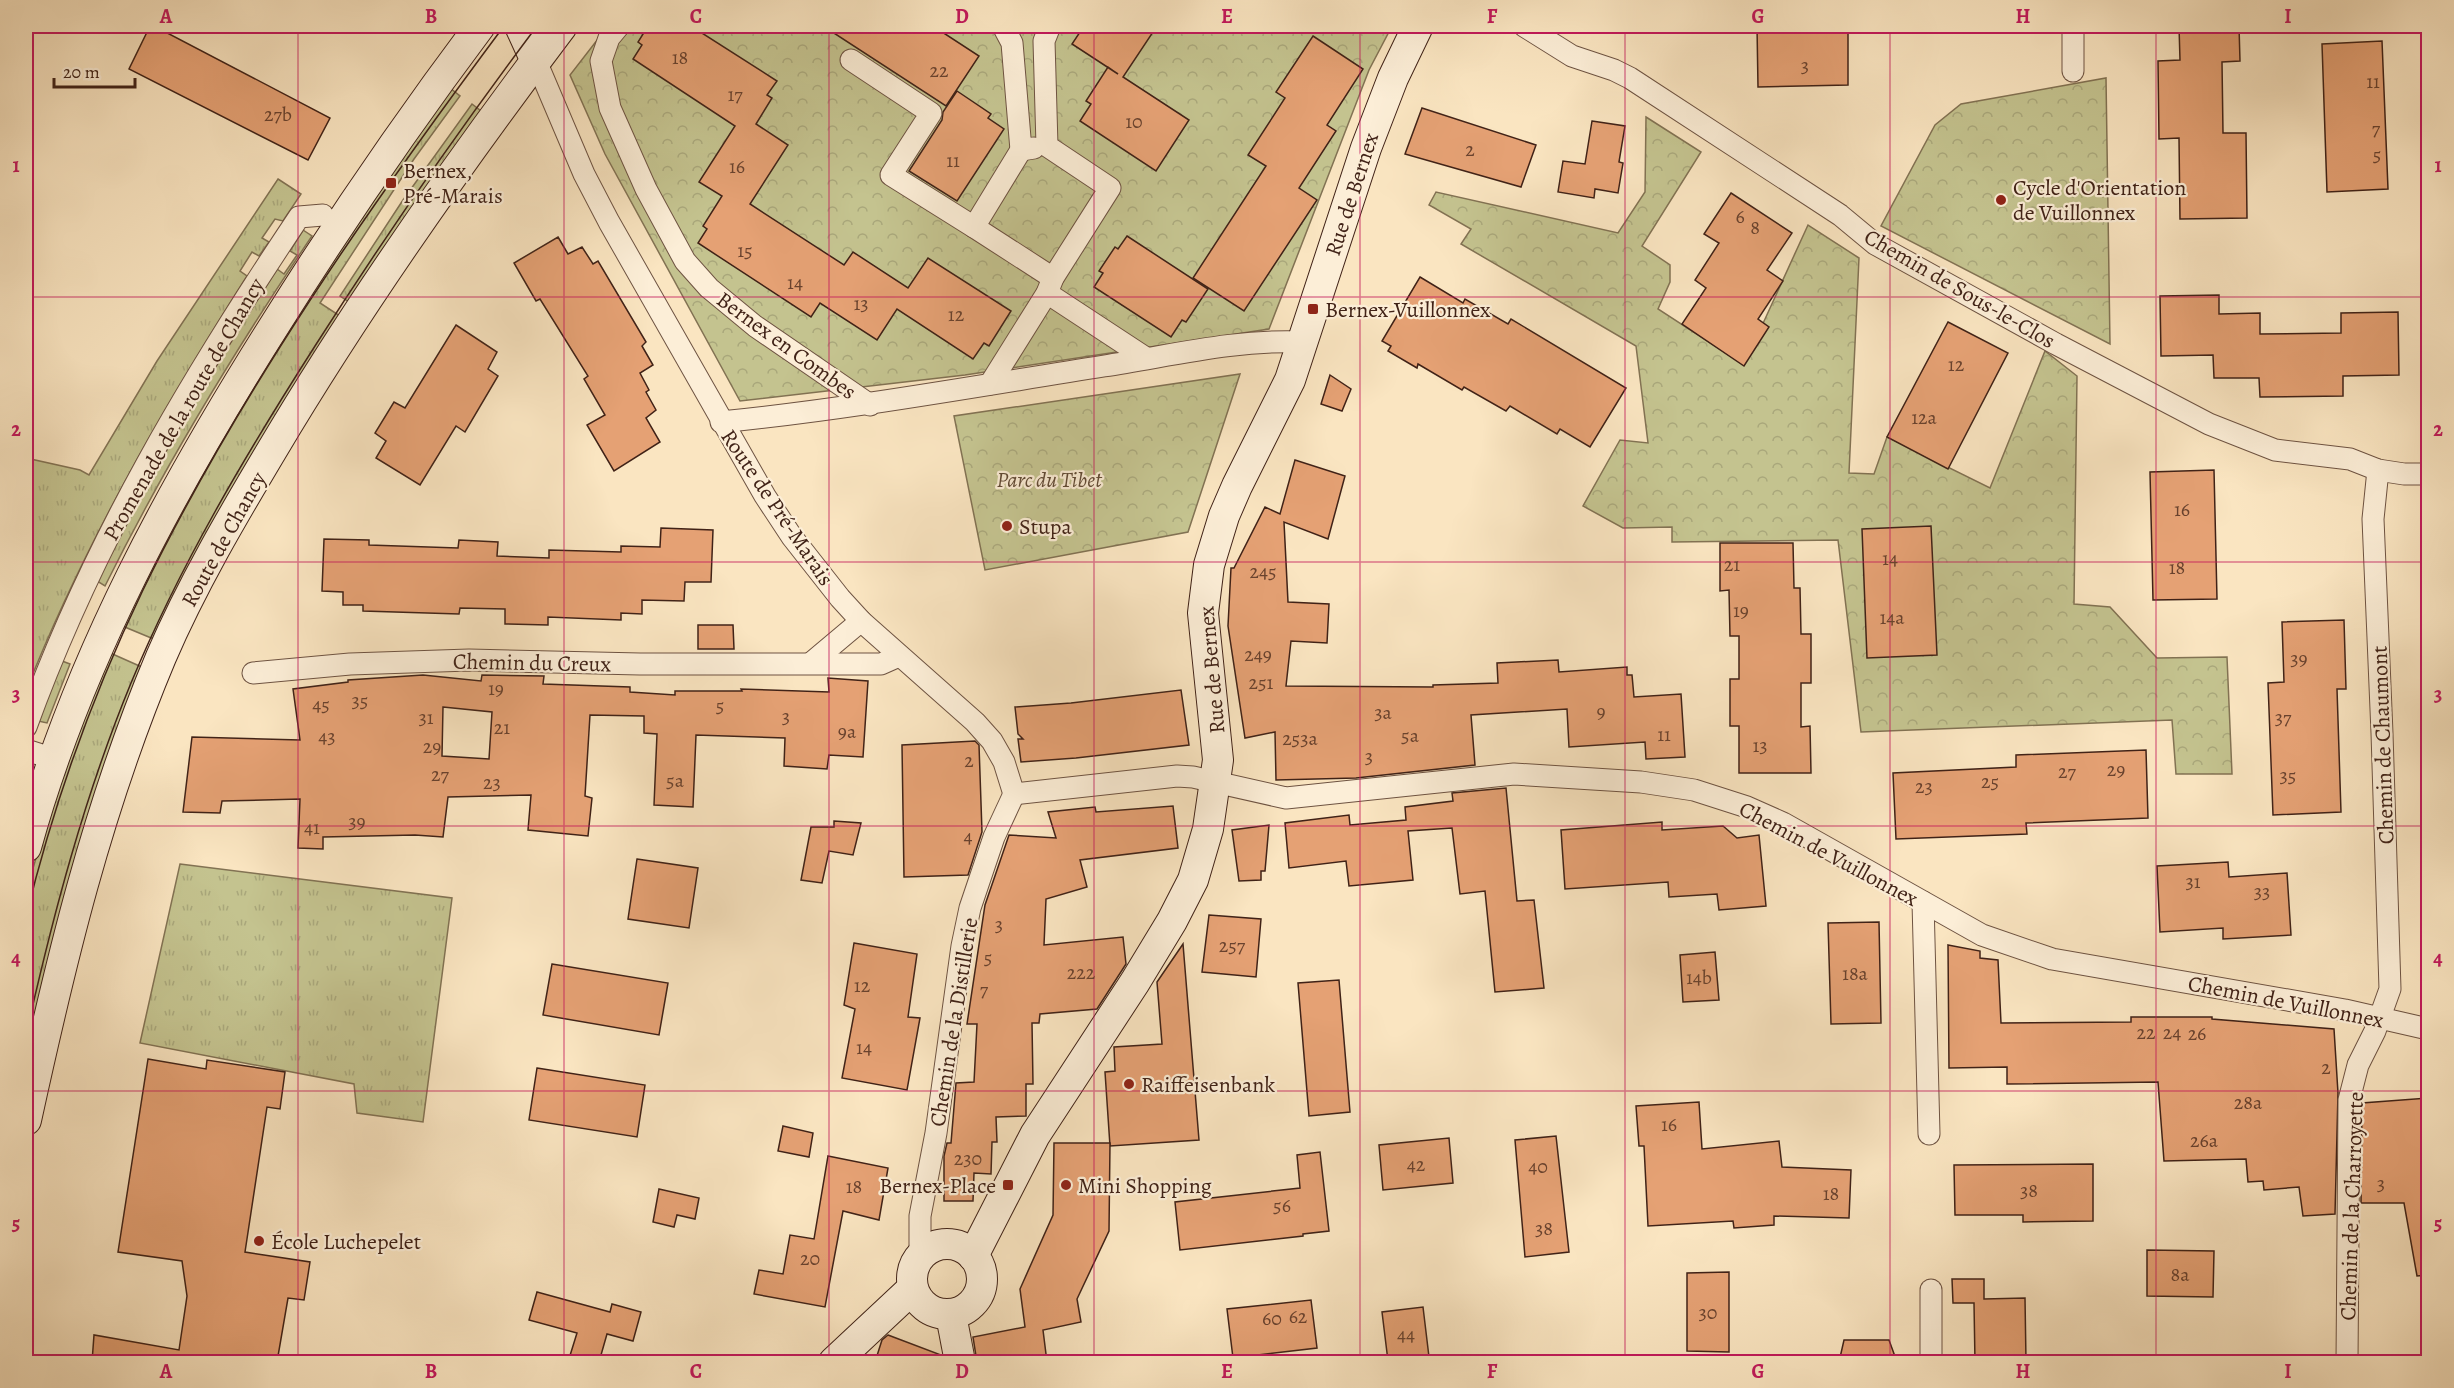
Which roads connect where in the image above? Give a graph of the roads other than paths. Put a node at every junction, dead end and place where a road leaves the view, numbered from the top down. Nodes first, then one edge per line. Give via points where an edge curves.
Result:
1 (480, 26) edge
2 (520, 26) edge
3 (562, 26) edge
4 (619, 26) edge
5 (1003, 26) edge
6 (1050, 26) edge
7 (1418, 26) edge
8 (1524, 26) edge
9 (2073, 26) edge
10 (851, 60) dead end
11 (536, 61) junction
12 (2073, 71) dead end
13 (1047, 146) junction
14 (1021, 150) junction
15 (323, 215) dead end
16 (974, 227) junction
17 (1050, 285) junction
18 (1303, 342) junction
19 (1146, 358) junction
20 (990, 384) junction
21 (870, 405) junction
22 (721, 422) junction
23 (2378, 470) junction
24 (2428, 474) edge
25 (861, 621) junction
26 (899, 656) junction
27 (811, 663) junction
28 (253, 673) dead end
29 (26, 727) edge
30 (26, 750) edge
31 (54, 759) junction
32 (1216, 783) junction
33 (1014, 794) junction
34 (26, 847) edge
35 (1923, 902) junction
36 (2380, 1019) junction
37 (2428, 1029) edge
38 (26, 1120) edge
39 (1929, 1134) dead end
40 (920, 1256) junction
41 (973, 1256) junction
42 (912, 1289) junction
43 (1931, 1290) dead end
44 (951, 1315) junction
45 (834, 1362) edge
46 (960, 1362) edge
47 (1931, 1362) edge
48 (2347, 1362) edge

1 - 31 main road via 308,273 194,458 122,591
2 - 11 main road
3 - 11 main road, Route de Chancy
4 - 21 street, Bernex en Combes via 609,38 601,62 610,108 646,189 685,261 709,288 755,326
5 - 14 street via 1012,43
6 - 13 street via 1044,41
7 - 18 main road, Rue de Bernex via 1369,139
8 - 23 street, Chemin de Sous-le-Clos via 1572,56 1630,78 1840,215 1875,244 2209,424 2276,450 2350,459
9 - 12 street
10 - 16 street via 931,113 891,175
11 - 22 street, Route de Pré-Marais via 584,174
11 - 38 main road, Route de Chancy via 422,218 298,407 241,502 177,626 135,724 94,841 68,935
13 - 14 street
13 - 17 street via 1110,188
14 - 16 street
15 - 29 street, Promenade de la route de Chancy via 299,217 157,444 93,565
16 - 17 street
17 - 19 street
17 - 20 street
18 - 19 street, Bernex en Combes via 1273,341
18 - 32 main road, Rue de Bernex via 1283,398 1224,516 1209,565 1203,613 1206,665 1217,733
19 - 20 street, Bernex en Combes
20 - 21 street, Bernex en Combes
21 - 22 street, Bernex en Combes
22 - 25 street, Route de Pré-Marais via 792,537
23 - 24 street, Chemin de Sous-le-Clos
23 - 36 street, Chemin de Chaumont via 2373,519 2390,964 2390,989
25 - 26 street, Route de Pré-Marais
25 - 27 street
26 - 27 street, Chemin du Creux via 881,664
26 - 33 street, Route de Pré-Marais via 992,741 1004,762
27 - 28 street, Chemin du Creux via 469,660 350,664
30 - 31 street
31 - 34 main road
32 - 33 street via 1177,776
32 - 35 street, Chemin de Vuillonnex via 1286,798 1503,774 1667,785 1720,797 1783,823
32 - 41 main road, Rue de Bernex via 1199,861 1182,902 1035,1135
33 - 40 street, Chemin de la Distillerie via 994,837 970,908 962,946 920,1216
35 - 36 street, Chemin de Vuillonnex via 1982,934 2052,958
35 - 39 street
36 - 37 street, Chemin de Vuillonnex
36 - 48 street, Chemin de la Charroyette via 2358,1065 2349,1100
40 - 41 main road via 932,1247 947,1244 962,1247
40 - 42 main road via 912,1272
41 - 44 main road via 981,1271 981,1288 967,1309
42 - 44 main road via 923,1306
42 - 45 main road
43 - 47 street
44 - 46 main road

